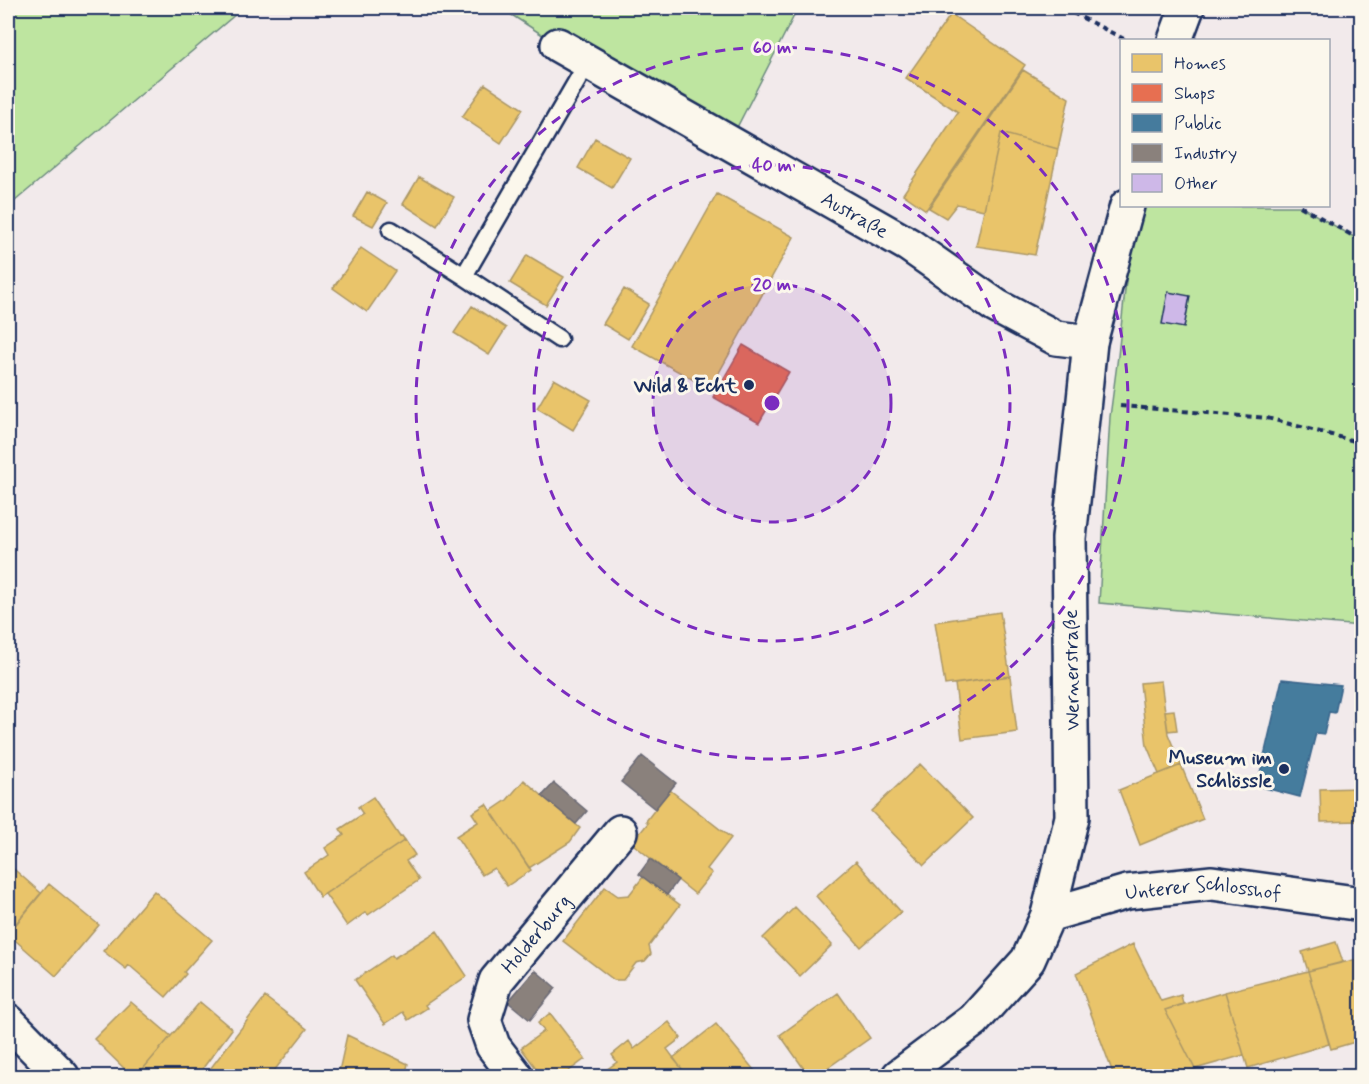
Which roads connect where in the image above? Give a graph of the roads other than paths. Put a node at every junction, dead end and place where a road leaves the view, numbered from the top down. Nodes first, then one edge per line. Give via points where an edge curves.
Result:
1 (1187, 8) edge
2 (1175, 39) edge
3 (558, 45) dead end
4 (588, 63) junction
5 (1127, 207) edge
6 (391, 230) dead end
7 (464, 276) junction
8 (560, 339) dead end
9 (1090, 342) junction
10 (620, 832) dead end
11 (1362, 904) edge
12 (1048, 915) junction
13 (8, 1021) edge
14 (63, 1077) edge
15 (516, 1077) edge
16 (899, 1077) edge

1 - 2 street
3 - 4 street, Austraße
4 - 7 lane
4 - 9 street, Austraße via 909,245 996,306 1056,338
5 - 9 street, Wernerstraße
6 - 7 lane
7 - 8 lane
9 - 12 street, Wernerstraße via 1069,538 1072,817
10 - 15 street, Holderburg via 496,981 484,1020 493,1046
11 - 12 street, Unterer Schlosshof via 1212,883 1127,892
12 - 16 street, Wernerstraße via 1028,960 974,1020
13 - 14 street

